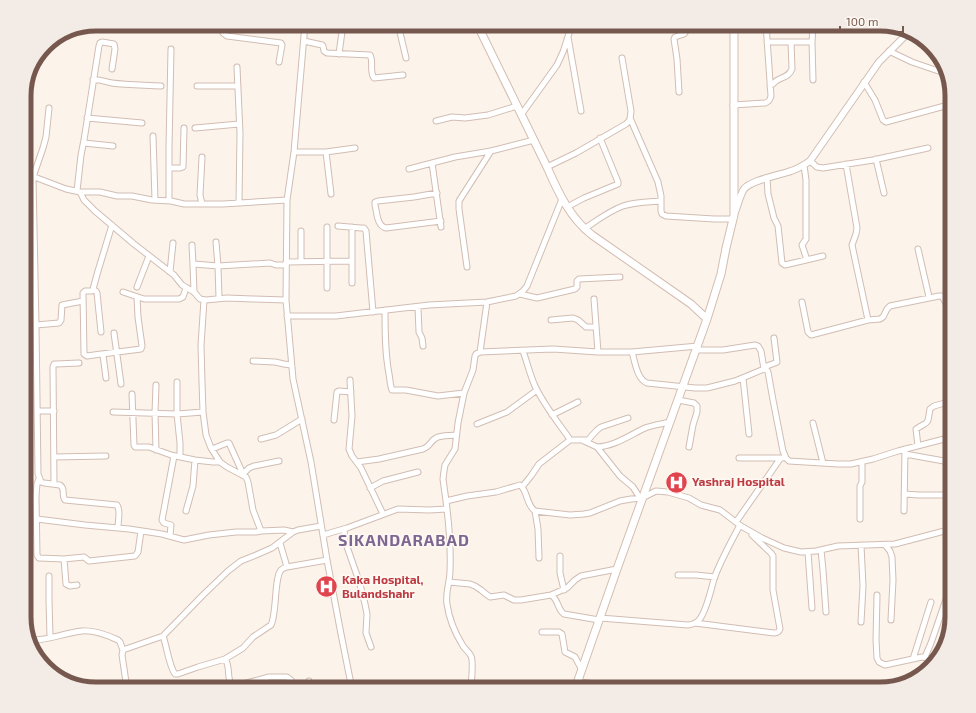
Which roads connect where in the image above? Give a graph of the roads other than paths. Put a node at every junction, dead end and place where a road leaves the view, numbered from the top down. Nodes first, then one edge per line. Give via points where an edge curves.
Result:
1 (223, 31) edge
2 (305, 31) edge
3 (342, 31) edge
4 (400, 31) edge
5 (480, 31) edge
6 (570, 31) edge
7 (686, 31) edge
8 (734, 31) edge
9 (766, 31) edge
10 (813, 31) edge
11 (568, 36) junction
12 (905, 36) edge
13 (304, 41) junction
14 (767, 42) junction
15 (791, 42) junction
16 (812, 42) junction
17 (171, 49) dead end
18 (889, 51) junction
19 (339, 54) junction
20 (406, 58) dead end
21 (622, 58) dead end
22 (279, 62) dead end
23 (237, 67) dead end
24 (112, 69) dead end
25 (940, 72) edge
26 (403, 76) dead end
27 (93, 80) junction
28 (813, 80) dead end
29 (864, 82) junction
30 (161, 86) dead end
31 (197, 86) dead end
32 (237, 86) junction
33 (770, 86) junction
34 (679, 92) dead end
35 (733, 104) junction
36 (517, 106) junction
37 (945, 106) edge
38 (49, 108) dead end
39 (581, 111) dead end
40 (522, 115) junction
41 (87, 118) junction
42 (630, 118) junction
43 (436, 121) dead end
44 (142, 123) dead end
45 (239, 124) junction
46 (184, 128) dead end
47 (195, 128) dead end
48 (153, 136) dead end
49 (600, 138) junction
50 (534, 140) junction
51 (84, 142) junction
52 (113, 146) dead end
53 (355, 148) dead end
54 (928, 148) dead end
55 (294, 152) junction
56 (326, 152) junction
57 (491, 152) junction
58 (202, 157) dead end
59 (876, 159) junction
60 (810, 161) junction
61 (432, 163) junction
62 (846, 164) junction
63 (804, 165) junction
64 (547, 167) junction
65 (169, 168) junction
66 (409, 168) dead end
67 (33, 177) junction
68 (765, 179) junction
69 (78, 191) junction
70 (884, 193) dead end
71 (331, 194) dead end
72 (437, 194) junction
73 (562, 199) junction
74 (155, 200) junction
75 (287, 200) junction
76 (169, 201) junction
77 (661, 201) junction
78 (239, 203) junction
79 (202, 204) junction
80 (567, 207) junction
81 (733, 217) junction
82 (441, 221) junction
83 (112, 225) junction
84 (338, 226) dead end
85 (327, 227) dead end
86 (352, 227) junction
87 (442, 227) dead end
88 (584, 229) junction
89 (301, 231) dead end
90 (216, 242) dead end
91 (173, 243) dead end
92 (192, 245) dead end
93 (918, 249) dead end
94 (149, 256) junction
95 (823, 256) dead end
96 (807, 260) junction
97 (352, 261) junction
98 (301, 262) junction
99 (327, 262) junction
100 (286, 264) junction
101 (193, 265) junction
102 (218, 266) junction
103 (467, 267) dead end
104 (170, 272) junction
105 (620, 277) dead end
106 (352, 283) dead end
107 (137, 287) dead end
108 (186, 288) junction
109 (326, 288) dead end
110 (93, 290) junction
111 (123, 292) dead end
112 (194, 292) junction
113 (520, 294) junction
114 (137, 297) junction
115 (219, 298) junction
116 (930, 298) junction
117 (594, 299) dead end
118 (204, 300) junction
119 (286, 300) junction
120 (83, 301) junction
121 (487, 302) junction
122 (802, 302) dead end
123 (945, 302) edge
124 (418, 306) junction
125 (385, 310) junction
126 (373, 312) junction
127 (287, 316) junction
128 (707, 319) junction
129 (551, 320) dead end
130 (868, 320) junction
131 (36, 325) junction
132 (596, 327) junction
133 (101, 332) dead end
134 (114, 332) dead end
135 (774, 338) dead end
136 (423, 346) dead end
137 (697, 348) junction
138 (523, 351) junction
139 (480, 352) junction
140 (598, 352) junction
141 (632, 352) junction
142 (116, 353) junction
143 (102, 354) junction
144 (253, 361) dead end
145 (79, 363) dead end
146 (292, 365) junction
147 (764, 368) junction
148 (106, 378) dead end
149 (743, 378) junction
150 (350, 380) dead end
151 (177, 382) dead end
152 (120, 384) dead end
153 (156, 385) dead end
154 (683, 387) junction
155 (537, 390) junction
156 (351, 392) junction
157 (132, 394) dead end
158 (464, 394) junction
159 (678, 400) junction
160 (578, 402) dead end
161 (945, 403) edge
162 (37, 411) junction
163 (54, 411) junction
164 (113, 412) dead end
165 (203, 412) junction
166 (133, 413) junction
167 (155, 413) junction
168 (177, 414) junction
169 (552, 415) junction
170 (628, 418) dead end
171 (302, 419) junction
172 (334, 420) dead end
173 (670, 422) junction
174 (813, 423) dead end
175 (477, 424) dead end
176 (749, 434) dead end
177 (456, 435) junction
178 (945, 438) edge
179 (261, 439) dead end
180 (570, 440) junction
181 (584, 441) junction
182 (918, 446) junction
183 (597, 447) junction
184 (689, 447) dead end
185 (212, 449) junction
186 (156, 450) junction
187 (905, 452) junction
188 (106, 456) dead end
189 (177, 456) junction
190 (54, 457) junction
191 (738, 458) dead end
192 (783, 458) junction
193 (195, 460) junction
194 (279, 460) dead end
195 (945, 461) edge
196 (220, 462) junction
197 (357, 462) junction
198 (862, 462) junction
199 (823, 463) junction
200 (418, 472) dead end
201 (242, 474) junction
202 (39, 479) junction
203 (54, 484) junction
204 (522, 486) junction
205 (370, 488) junction
206 (904, 494) junction
207 (945, 494) edge
208 (641, 498) junction
209 (446, 501) junction
210 (448, 509) junction
211 (186, 511) dead end
212 (535, 511) junction
213 (904, 511) dead end
214 (383, 514) junction
215 (36, 519) junction
216 (860, 519) dead end
217 (738, 524) junction
218 (321, 526) junction
219 (118, 528) junction
220 (344, 529) junction
221 (748, 530) junction
222 (141, 531) junction
223 (261, 531) junction
224 (945, 531) edge
225 (293, 532) junction
226 (323, 535) junction
227 (170, 536) junction
228 (280, 543) junction
229 (861, 545) junction
230 (885, 545) junction
231 (821, 550) junction
232 (808, 552) junction
233 (560, 556) dead end
234 (539, 558) dead end
235 (64, 559) junction
236 (327, 560) junction
237 (287, 568) junction
238 (617, 569) junction
239 (678, 575) dead end
240 (49, 576) dead end
241 (715, 577) junction
242 (449, 582) junction
243 (77, 585) dead end
244 (564, 590) junction
245 (551, 595) junction
246 (877, 595) dead end
247 (931, 602) dead end
248 (945, 602) edge
249 (812, 608) dead end
250 (826, 612) dead end
251 (599, 619) junction
252 (891, 620) dead end
253 (861, 622) dead end
254 (695, 623) junction
255 (542, 632) dead end
256 (163, 636) junction
257 (50, 637) junction
258 (35, 640) edge
259 (371, 647) dead end
260 (123, 650) junction
261 (927, 658) junction
262 (225, 659) junction
263 (913, 659) junction
264 (930, 659) edge
265 (582, 670) junction
266 (126, 682) edge
267 (230, 682) edge
268 (250, 682) edge
269 (292, 682) edge
270 (351, 682) edge
271 (471, 682) edge
272 (578, 682) edge

1 - 22 street via 227,36 281,43
2 - 13 street
3 - 19 street
4 - 20 street
5 - 36 main road
6 - 11 street
7 - 34 street via 674,37
8 - 35 main road
9 - 14 street
10 - 16 street
11 - 39 street
11 - 40 street via 557,65
12 - 18 street
13 - 19 street via 322,45 325,53
13 - 55 street
14 - 15 street
14 - 33 street
15 - 16 street
15 - 33 street via 791,72
16 - 28 street
17 - 65 street
18 - 25 street
18 - 29 street
19 - 26 street via 370,55 374,78
21 - 42 street
23 - 32 street
24 - 27 street via 115,46 102,42
27 - 30 street
27 - 41 street
29 - 37 street via 884,122
29 - 60 street
31 - 32 street
32 - 45 street
33 - 35 street via 771,96 768,102
35 - 81 main road
36 - 40 main road
36 - 43 street via 488,115
38 - 67 street via 45,142
40 - 50 main road
41 - 44 street
41 - 51 street
42 - 49 street via 626,124
42 - 77 street via 658,182
45 - 47 street
45 - 78 street
46 - 65 street via 182,167
48 - 74 street
49 - 64 street
49 - 80 street via 618,184
50 - 57 street
50 - 64 main road
51 - 52 street
51 - 69 street
53 - 56 street
54 - 59 street
55 - 56 street
55 - 75 street
56 - 71 street
57 - 61 street
57 - 103 street via 459,201
58 - 79 street
59 - 62 street
59 - 70 street
60 - 62 street via 820,168
60 - 63 street
61 - 66 street
61 - 72 street
62 - 130 street via 857,228 852,245
63 - 68 street
63 - 96 street via 806,239 802,244
64 - 73 main road
65 - 76 street
67 - 69 street
67 - 131 street
68 - 81 street via 745,188
68 - 96 street via 778,228 782,263
69 - 74 street
69 - 83 street via 84,200
72 - 82 street
72 - 82 street via 378,201 375,205 380,224 386,228
73 - 80 main road
73 - 113 street via 527,286
74 - 76 street
75 - 78 street
75 - 100 street
76 - 79 street
77 - 81 street via 664,216 714,219
77 - 88 street via 622,206
78 - 79 street
80 - 88 main road
81 - 128 main road via 721,274
82 - 87 street
83 - 94 street
83 - 110 street
84 - 86 street
85 - 99 street
86 - 97 street
86 - 126 street via 364,228 366,231
88 - 128 main road via 691,304
89 - 98 street
90 - 102 street
91 - 104 street
92 - 101 street
93 - 116 street
94 - 104 street
94 - 107 street
95 - 96 street
97 - 99 street
97 - 106 street
98 - 99 street
98 - 100 street
99 - 109 street
100 - 102 street
100 - 119 street
101 - 102 street via 196,263
101 - 112 street
102 - 115 street
104 - 108 street
105 - 113 street via 579,280 575,290 541,297
108 - 112 street
108 - 114 street via 183,297 179,299 148,300
110 - 120 street via 83,293
110 - 133 street via 98,293
111 - 114 street
112 - 118 street via 198,298
113 - 121 street
114 - 142 street via 141,348
115 - 118 street
115 - 119 street
116 - 123 street via 942,296
116 - 130 street via 890,306 882,318
117 - 132 street
118 - 165 street via 201,345
119 - 127 street
120 - 131 street via 62,305 59,323
120 - 143 street via 84,354
121 - 124 street
121 - 139 street
122 - 130 street via 808,332 811,335
124 - 125 street
124 - 136 street via 419,332
125 - 126 street
125 - 158 street via 385,342 392,390 438,396
126 - 127 street via 336,316
127 - 146 street
128 - 137 main road
129 - 132 street via 573,318 586,327
131 - 162 street
132 - 140 street
134 - 142 street
135 - 147 street via 777,362
137 - 141 street
137 - 147 street via 723,350 756,345 761,351
137 - 154 main road
138 - 139 street
138 - 140 street via 553,349
138 - 155 street
139 - 158 street via 476,355
140 - 141 street
141 - 154 street via 639,376 644,382
142 - 143 street
142 - 152 street
143 - 148 street
144 - 146 street
145 - 163 street via 54,364
146 - 171 street
147 - 149 street
147 - 192 street via 768,372
149 - 154 street via 707,388
149 - 176 street
150 - 156 street
151 - 168 street
153 - 167 street
154 - 159 main road
155 - 169 street
155 - 175 street via 507,412
156 - 172 street via 337,392
156 - 197 street via 349,449
157 - 166 street
158 - 177 street
159 - 173 main road
159 - 184 street via 696,403 697,406
160 - 169 street
161 - 182 street via 930,409 928,422 916,429
162 - 163 street
162 - 202 street
163 - 190 street
164 - 166 street
165 - 168 street
165 - 185 street via 206,435
166 - 167 street
166 - 186 street via 134,446 146,446
167 - 168 street
167 - 186 street
168 - 189 street via 180,444
169 - 180 street
170 - 181 street via 601,427
171 - 179 street via 276,435
171 - 218 street
173 - 183 street via 650,426 609,445
173 - 208 main road
174 - 199 street
177 - 197 street via 436,438 423,449
177 - 209 street via 455,449 445,465 443,474
178 - 182 street
180 - 181 street
180 - 204 street via 539,464
181 - 183 street
182 - 187 street
183 - 208 street
185 - 196 street
185 - 201 street via 229,443
186 - 189 street
187 - 195 street
187 - 198 street via 897,451
187 - 206 street
188 - 190 street
189 - 193 street
189 - 227 street via 162,520 171,525
190 - 203 street
191 - 192 street
192 - 199 street via 789,461
192 - 217 street
193 - 196 street
193 - 211 street via 193,486
194 - 201 street via 254,466
196 - 201 street
197 - 205 street
198 - 199 street
198 - 216 street
200 - 205 street via 383,481
201 - 223 street via 248,482 252,505
202 - 203 street via 44,483
202 - 215 street
203 - 219 street via 62,486 65,500 117,505
204 - 209 street
204 - 212 street via 529,506
205 - 214 street
206 - 207 street
206 - 213 street
208 - 212 street via 620,501 584,514
208 - 217 street via 656,491 672,493 720,510
208 - 238 main road
209 - 210 street
210 - 214 street via 402,508
210 - 242 street
212 - 234 street
214 - 220 street
215 - 219 street
215 - 235 street via 37,557
217 - 221 street
217 - 241 street
218 - 225 street
218 - 226 street
219 - 222 street
220 - 226 street
220 - 259 street via 345,541 365,604 366,633
221 - 232 street via 784,548
221 - 254 street via 773,556 773,584 780,631 774,633
222 - 227 street
222 - 235 street via 135,556 91,560 84,557
223 - 225 street
223 - 227 street via 184,540
224 - 230 street
225 - 228 street
226 - 236 street
228 - 237 street
228 - 256 street via 241,561
229 - 230 street
229 - 231 street
229 - 253 street
230 - 252 street via 892,557
231 - 232 street
231 - 250 street
232 - 249 street
233 - 244 street
235 - 243 street via 66,584
236 - 237 street
236 - 270 street
237 - 262 street via 279,575 271,625
238 - 244 street via 581,576
238 - 251 main road
239 - 241 street
240 - 257 street
241 - 254 street via 703,613
242 - 245 street via 470,584 490,597 504,596 521,600
242 - 271 street via 447,598 450,618 462,645 471,656
244 - 245 street
245 - 251 street via 564,614
246 - 263 street via 876,640 879,662 885,665
247 - 263 street
248 - 261 street
251 - 254 street
251 - 265 main road
255 - 265 street via 560,632 565,652 575,657
256 - 260 street
256 - 262 street via 175,674
257 - 258 street
257 - 260 street via 90,631 118,640
260 - 266 street
261 - 263 street
261 - 264 street
262 - 267 street
265 - 272 main road
268 - 269 street via 269,677 287,677

